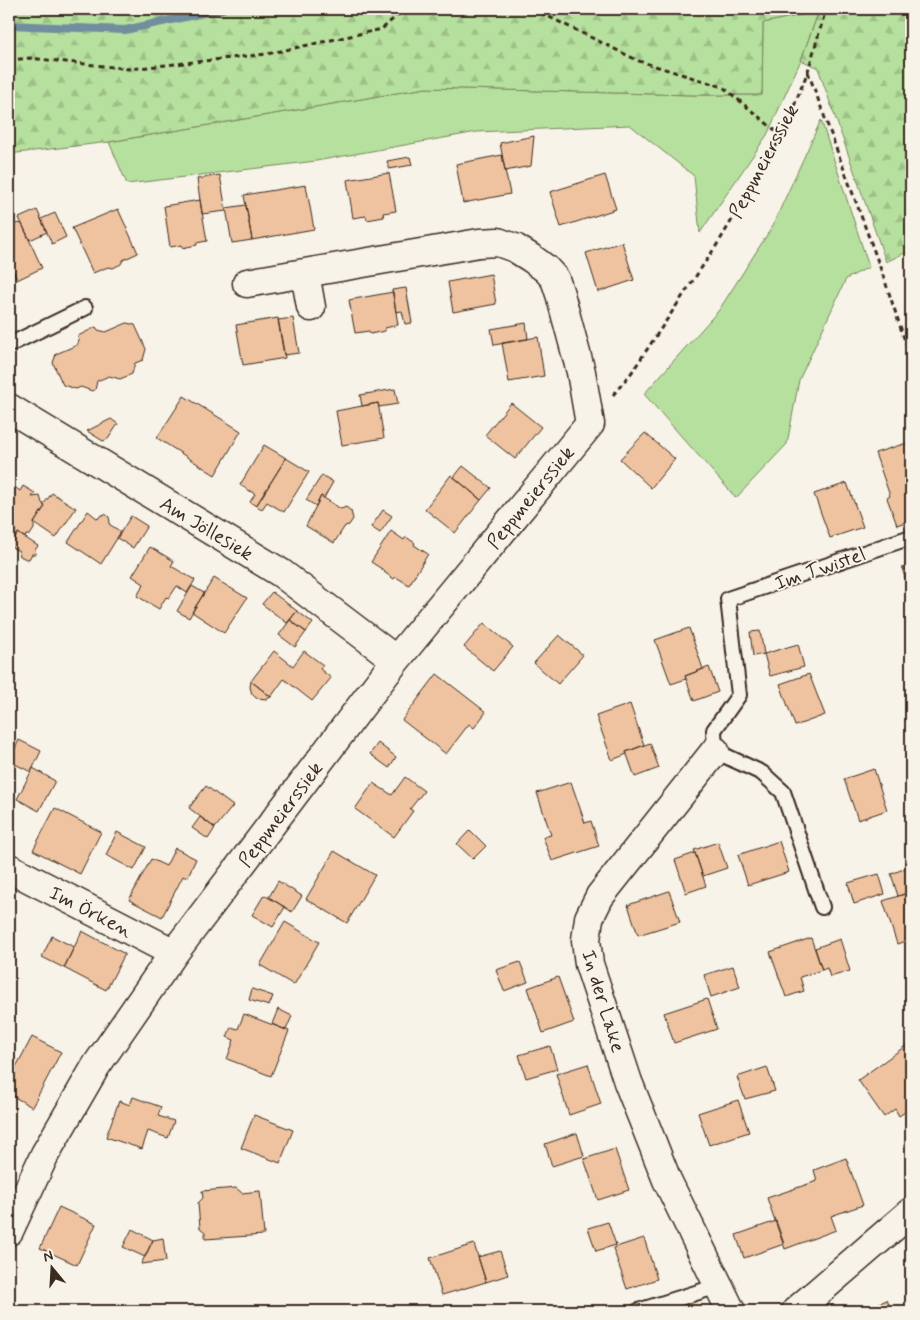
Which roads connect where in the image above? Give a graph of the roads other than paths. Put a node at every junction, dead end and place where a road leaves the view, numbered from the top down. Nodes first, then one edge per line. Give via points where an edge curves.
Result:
1 (305, 272) junction
2 (247, 283) dead end
3 (311, 307) dead end
4 (85, 308) dead end
5 (9, 345) edge
6 (9, 408) edge
7 (911, 537) edge
8 (396, 660) junction
9 (715, 751) junction
10 (9, 868) edge
11 (822, 907) dead end
12 (174, 953) junction
13 (911, 1212) edge
14 (9, 1231) edge
15 (718, 1286) junction
16 (638, 1311) edge
17 (731, 1311) edge
18 (796, 1311) edge

1 - 2 street
1 - 3 street
1 - 8 street, Peppmeierssiek via 479,243 498,242 515,248 555,279 581,372 590,424
4 - 5 lane
6 - 8 street, Am Jöllesiek via 281,573
7 - 9 lane, Im Twistel via 728,599 739,695 714,730
8 - 12 street, Peppmeierssiek
9 - 11 lane via 762,773 783,792
9 - 15 street, In der Lake via 600,896 589,918 586,940 589,964 628,1082 667,1180
10 - 12 street, Im Örken
12 - 14 street, Peppmeierssiek via 96,1066 45,1154
13 - 18 street
15 - 16 lane
15 - 17 street, In der Lake

